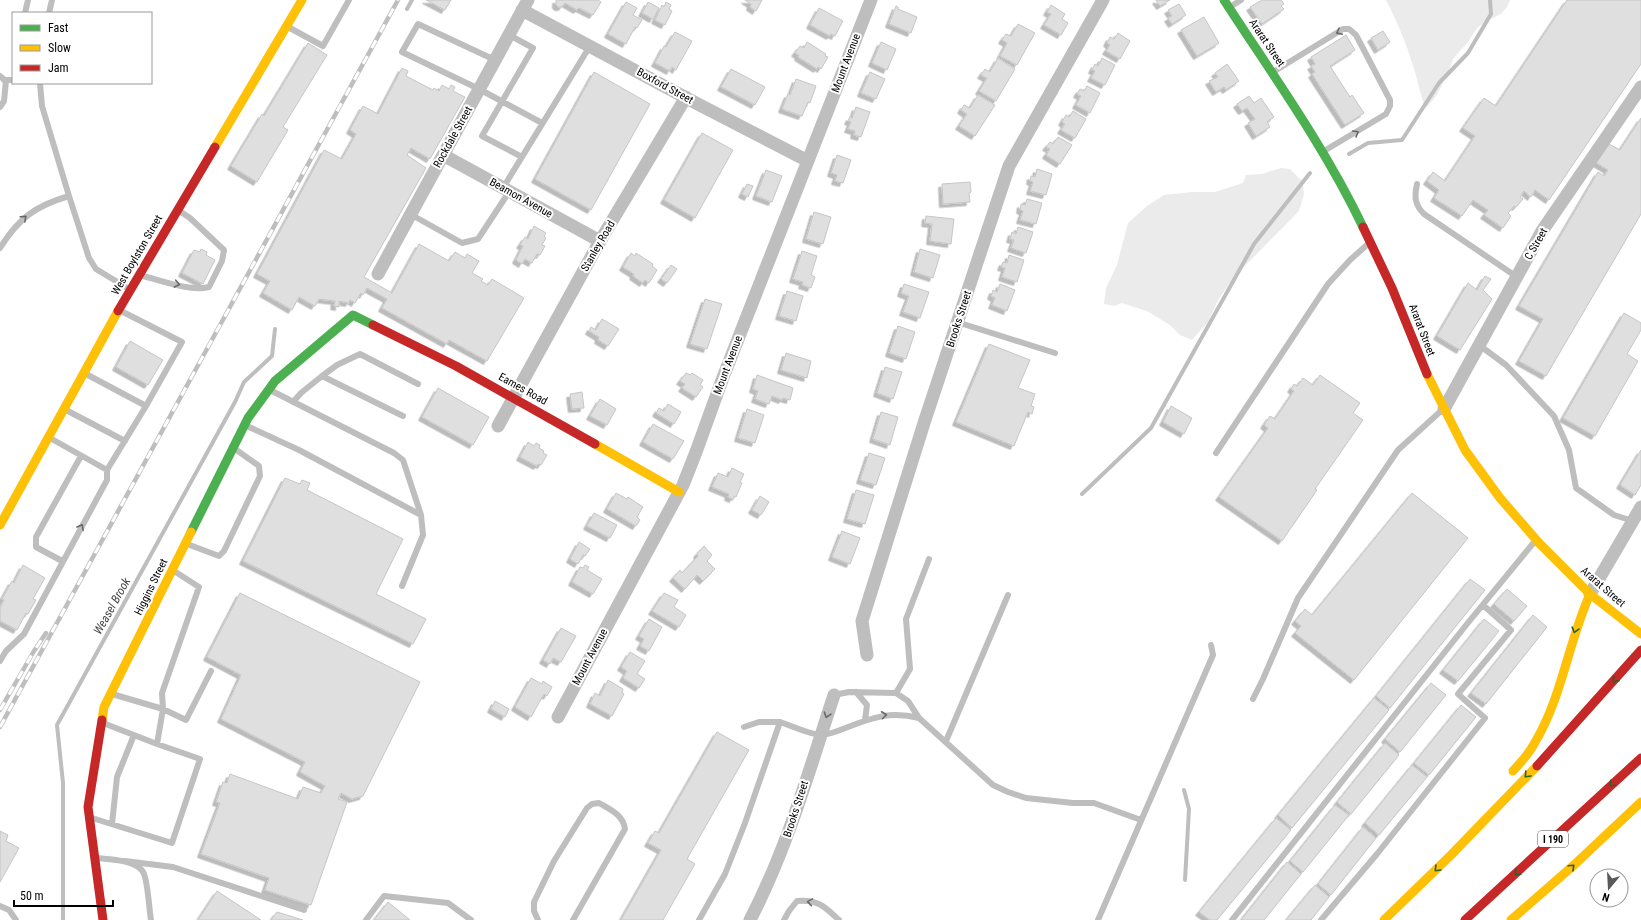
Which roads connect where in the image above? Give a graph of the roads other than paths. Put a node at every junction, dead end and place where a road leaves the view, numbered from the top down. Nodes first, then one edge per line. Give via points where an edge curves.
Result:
1 (28, 0) edge
2 (52, 0) edge
3 (302, 0) edge
4 (348, 0) edge
5 (1103, 0) edge
6 (1241, 0) edge
7 (868, 1) edge
8 (1227, 4) edge
9 (525, 5) edge
10 (25, 12) edge
11 (49, 12) edge
12 (287, 26) junction
13 (509, 35) junction
14 (590, 46) junction
15 (495, 60) junction
16 (1272, 72) junction
17 (2, 78) edge
18 (12, 80) edge
19 (40, 84) edge
20 (1641, 87) edge
21 (479, 89) junction
22 (686, 98) junction
23 (502, 101) junction
24 (0, 107) edge
25 (542, 123) junction
26 (1322, 152) junction
27 (443, 154) junction
28 (522, 158) junction
29 (808, 160) junction
30 (1417, 184) dead end
31 (506, 190) junction
32 (69, 196) junction
33 (177, 209) junction
34 (410, 214) junction
35 (600, 241) junction
36 (1371, 241) junction
37 (0, 248) edge
38 (139, 274) junction
39 (378, 274) dead end
40 (1517, 277) junction
41 (131, 290) junction
42 (120, 310) junction
43 (353, 314) joint
44 (958, 322) junction
45 (1479, 345) junction
46 (1055, 353) dead end
47 (85, 373) junction
48 (322, 376) junction
49 (418, 384) dead end
50 (268, 390) junction
51 (514, 398) junction
52 (293, 402) junction
53 (146, 406) junction
54 (64, 409) junction
55 (1444, 409) junction
56 (403, 416) dead end
57 (245, 425) junction
58 (498, 426) dead end
59 (48, 437) junction
60 (125, 441) junction
61 (233, 448) junction
62 (1216, 453) dead end
63 (81, 456) junction
64 (107, 470) junction
65 (679, 492) junction
66 (1641, 507) edge
67 (421, 515) junction
68 (1, 521) edge
69 (1633, 521) junction
70 (1536, 540) junction
71 (186, 544) junction
72 (929, 559) dead end
73 (62, 561) junction
74 (173, 570) junction
75 (402, 586) dead end
76 (1590, 594) junction
77 (1008, 595) dead end
78 (1483, 605) junction
79 (1641, 634) edge
80 (1211, 645) dead end
81 (1641, 650) edge
82 (867, 655) dead end
83 (0, 661) edge
84 (211, 671) dead end
85 (856, 692) junction
86 (896, 693) junction
87 (111, 694) junction
88 (834, 695) joint
89 (1253, 699) dead end
90 (163, 709) junction
91 (558, 717) dead end
92 (919, 718) junction
93 (864, 720) junction
94 (102, 722) junction
95 (780, 722) junction
96 (744, 727) dead end
97 (134, 735) junction
98 (821, 735) junction
99 (946, 741) junction
100 (157, 744) junction
101 (1641, 758) edge
102 (1507, 778) dead end
103 (1641, 802) edge
104 (1479, 812) dead end
105 (89, 818) junction
106 (1141, 820) junction
107 (112, 824) junction
108 (1466, 839) junction
109 (95, 858) junction
110 (125, 861) junction
111 (0, 906) edge
112 (304, 910) dead end
113 (16, 920) edge
114 (103, 920) edge
115 (151, 920) edge
116 (366, 920) edge
117 (471, 920) edge
118 (538, 920) edge
119 (573, 920) edge
120 (699, 920) edge
121 (750, 920) edge
122 (784, 920) edge
123 (839, 920) edge
124 (1098, 920) edge
125 (1232, 920) edge
126 (1321, 920) edge
127 (1384, 920) edge
128 (1465, 920) edge
129 (1511, 920) edge

1 - 10 lane
2 - 11 lane
3 - 12 main road, West Boylston Street
4 - 12 lane via 323,46
5 - 44 street, Brooks Street via 1008,166
6 - 8 lane
7 - 29 street, Mount Avenue
8 - 16 main road, Ararat Street
9 - 13 street, Rockdale Street
9 - 14 street, Boxford Street
12 - 33 main road, West Boylston Street
13 - 15 street, Rockdale Street
13 - 23 lane via 533,48
14 - 22 street, Boxford Street
14 - 25 lane
15 - 21 street, Rockdale Street
15 - 21 lane via 418,24 402,52
16 - 26 main road, Ararat Street
26 -> 16 lane via 1377,121 1386,114 1390,106 1390,100 1356,34 1349,29 1343,29
17 - 18 lane
17 - 24 lane via 6,82 4,101
19 - 32 lane via 42,106
20 - 40 street, C Street via 1542,231
21 - 23 lane
21 - 27 street, Rockdale Street
22 - 29 street, Boxford Street
22 - 35 street, Stanley Road
23 - 25 lane
23 - 28 lane via 482,136
25 - 28 lane
26 - 36 main road, Ararat Street
27 - 31 street, Beamon Avenue
27 - 34 street, Rockdale Street
28 - 31 lane
29 - 65 street, Mount Avenue
30 - 40 lane via 1416,204 1424,214
31 - 34 lane via 478,239 462,243
31 - 35 street, Beamon Avenue
37 -> 32 lane via 11,230 34,210 50,201
32 - 41 lane via 89,258 96,269
33 - 38 main road, West Boylston Street
38 -> 33 lane via 201,289 209,287 222,261 224,250
34 - 39 street, Rockdale Street
35 - 51 street, Stanley Road
36 - 55 main road, Ararat Street
36 - 62 lane via 1328,284
38 - 41 main road, West Boylston Street
40 - 45 street, C Street
41 - 42 main road, West Boylston Street
42 - 47 main road, West Boylston Street
42 - 53 lane via 182,342
43 - 50 main road, Higgins Street via 275,381
43 - 51 main road, Eames Road
44 - 46 lane
44 - 82 street, Brooks Street via 862,621
45 - 55 street, C Street
45 - 69 lane via 1506,365 1554,416 1569,450 1576,488 1614,515
47 - 53 lane
47 - 54 main road, West Boylston Street
48 - 49 lane via 337,365 360,354
48 - 52 lane
48 - 56 lane
50 - 52 lane
50 - 57 main road, Higgins Street
51 - 58 street, Stanley Road
51 - 65 main road, Eames Road
52 - 67 lane via 403,460
53 - 60 lane
54 - 59 main road, West Boylston Street
54 - 60 lane
55 - 70 main road, Ararat Street via 1465,450 1500,498
55 - 89 lane via 1398,450 1298,598
57 - 61 main road, Higgins Street
57 - 67 lane via 299,450
59 - 63 lane
59 - 68 main road, West Boylston Street
60 - 64 lane
61 - 71 main road, Higgins Street
61 - 71 lane via 259,466 260,476 224,551 219,556
63 - 64 lane
63 - 73 lane via 36,537 36,547
73 -> 64 lane via 107,480
65 - 91 street, Mount Avenue
66 - 69 street
67 - 75 lane via 423,535
69 - 76 street
70 - 76 main road, Ararat Street
70 - 78 lane
71 - 74 main road, Higgins Street
72 - 86 lane via 906,619 910,669
73 - 83 lane via 24,634 6,650
74 - 87 main road, Higgins Street
74 - 90 lane via 199,587 162,693
76 - 79 main road, Ararat Street
76 -> 102 main road via 1580,615 1548,718 1534,744
77 - 99 lane
78 - 125 lane
78 - 126 lane via 1511,630 1458,694 1485,718
80 - 106 lane via 1213,656
81 -> 108 main road via 1607,690
84 - 90 lane via 186,720
85 - 86 lane
85 - 88 lane
85 - 93 lane via 867,705
86 - 92 lane via 908,700
87 - 90 lane
87 - 94 main road, Higgins Street via 104,708
88 -> 98 street, Brooks Street
90 - 100 lane
93 -> 92 lane via 886,714
92 - 99 lane
93 - 98 lane
94 - 97 lane
94 - 105 main road, Higgins Street via 88,807
95 - 96 lane via 759,722
95 - 98 lane
95 - 120 lane via 725,874
97 - 100 lane
97 - 107 lane via 117,777
98 - 121 street, Brooks Street via 786,840
99 - 106 lane via 993,785 1008,792 1026,798 1094,803
100 - 107 lane via 200,759 172,843
101 -> 128 main road, I 190
129 -> 103 main road
104 - 108 main road
105 - 107 lane
105 - 109 main road, Higgins Street
106 - 124 lane
108 -> 127 main road
109 - 110 lane
109 - 114 main road, Higgins Street
110 - 112 lane via 173,867
110 - 115 lane via 144,873
111 - 113 lane via 9,910
116 - 117 lane via 384,896 448,902
118 - 119 lane via 534,902 554,861 587,808 599,803 624,820 625,829
123 -> 122 lane via 823,905 809,900 798,901

